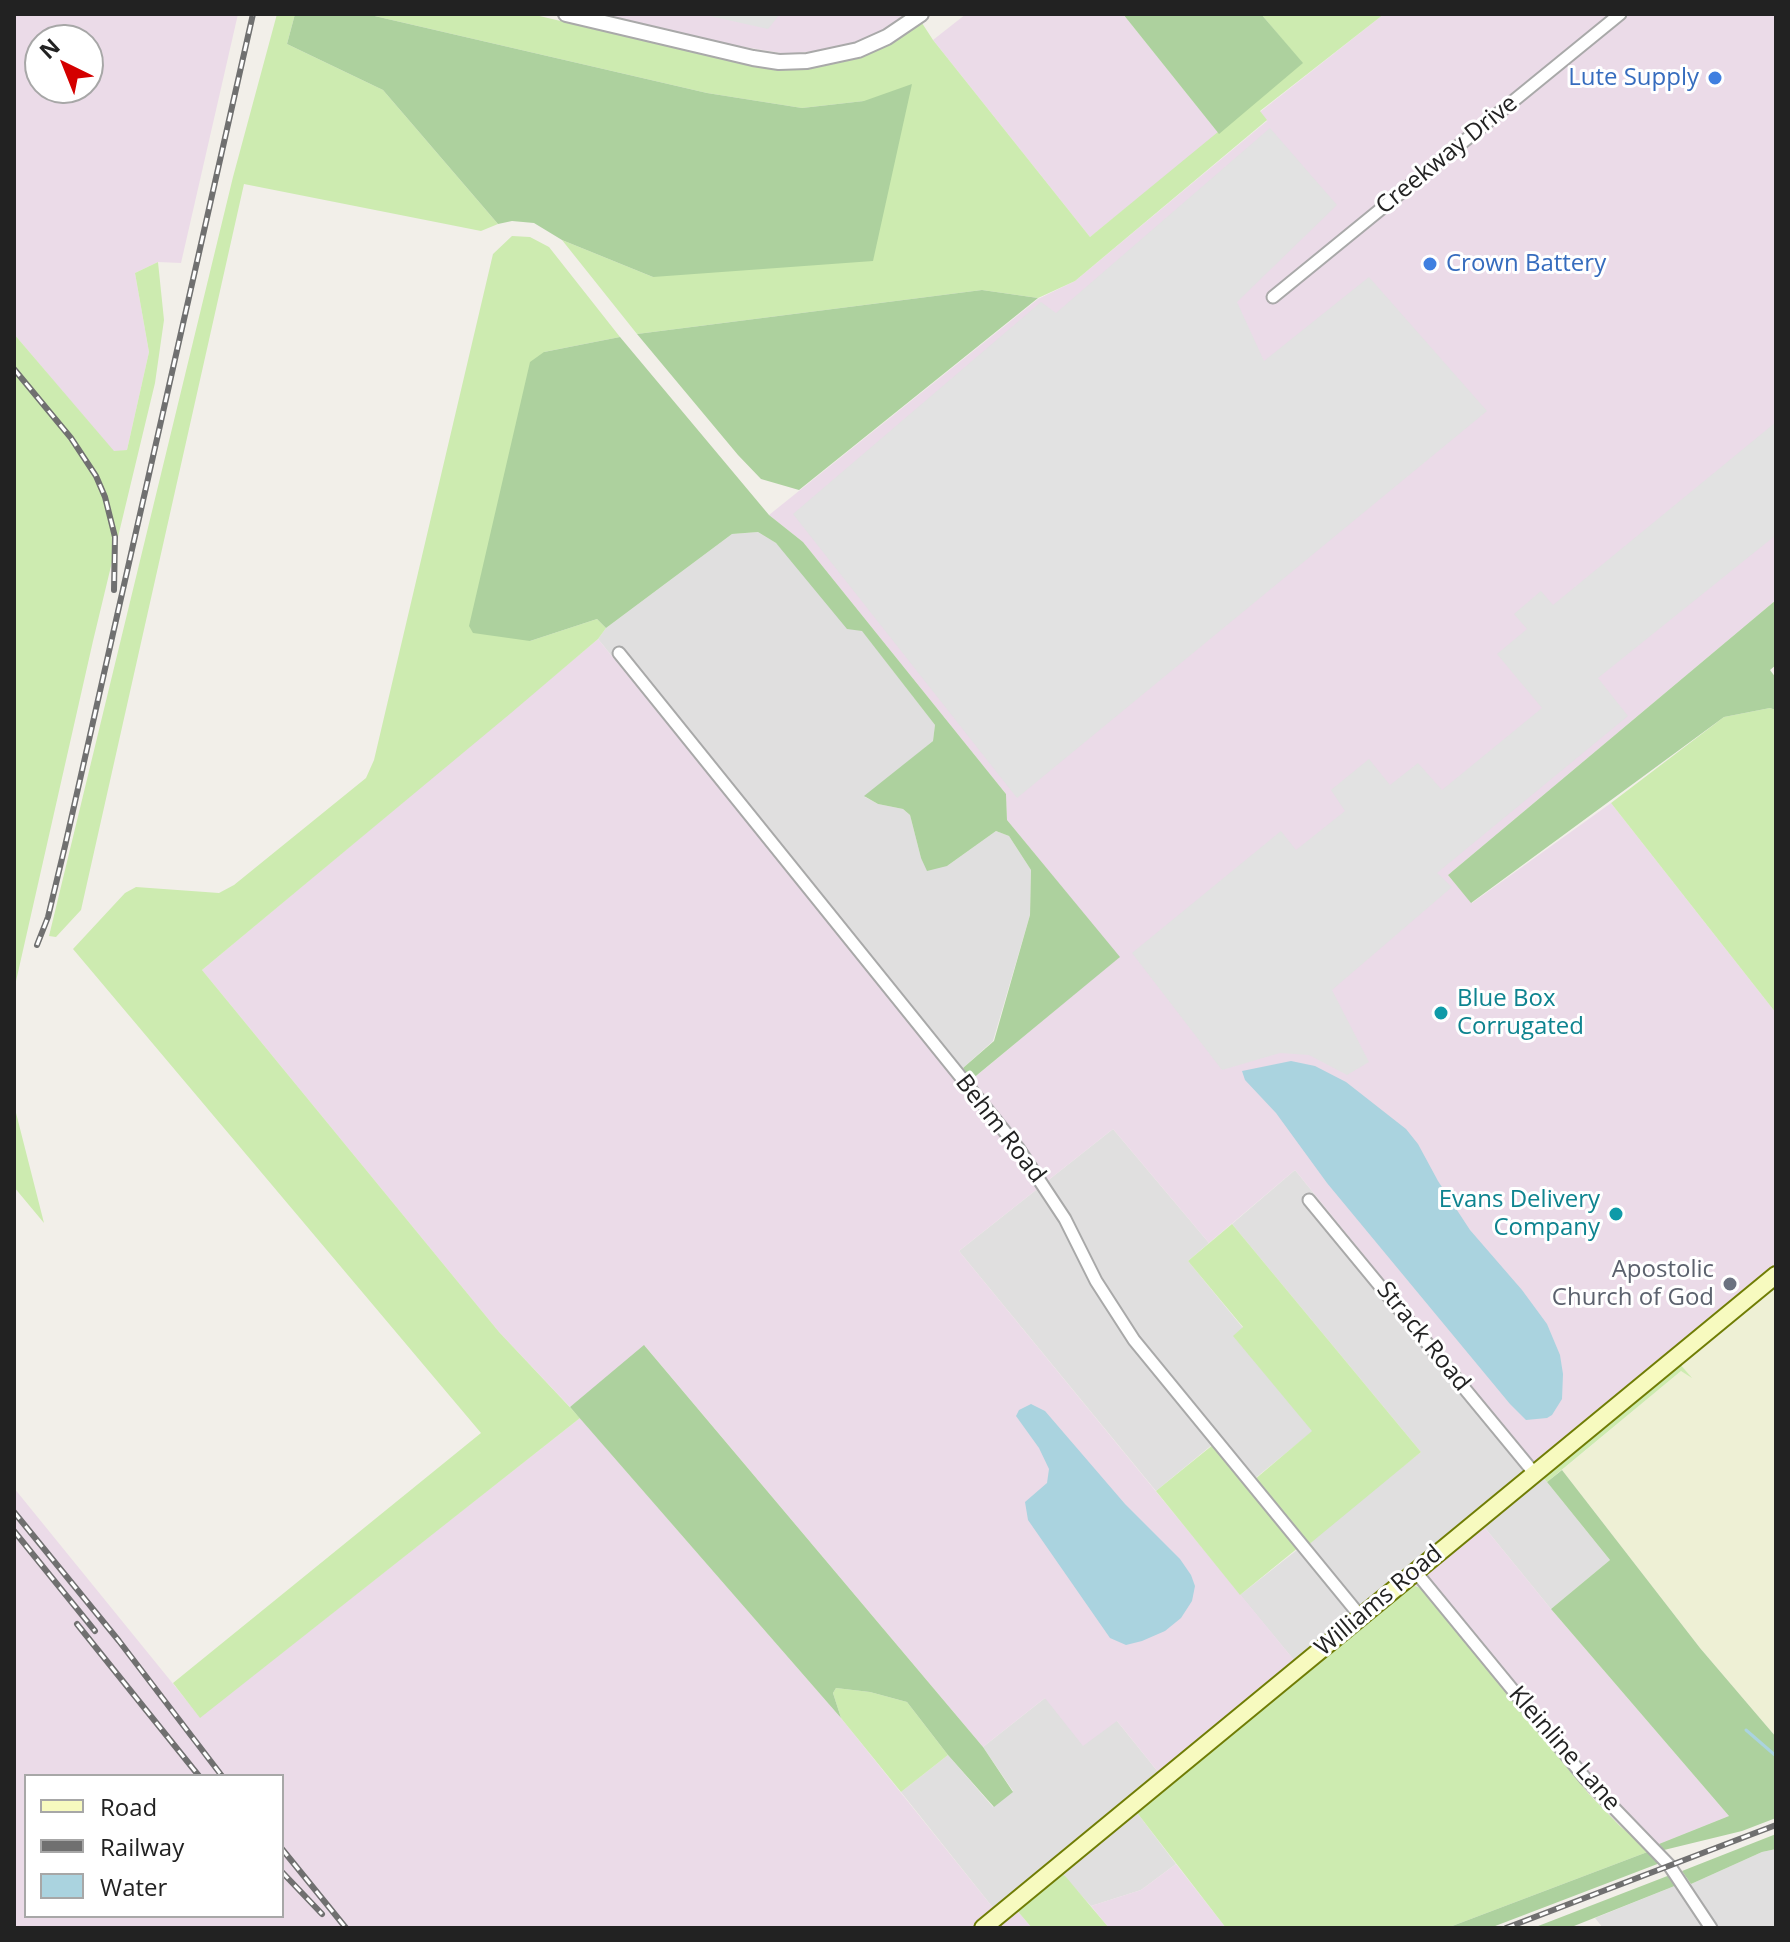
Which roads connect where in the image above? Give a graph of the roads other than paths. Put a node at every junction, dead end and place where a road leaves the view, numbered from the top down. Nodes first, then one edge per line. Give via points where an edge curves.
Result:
1 (566, 14) edge
2 (921, 14) edge
3 (1620, 14) edge
4 (1273, 297) dead end
5 (619, 653) dead end
6 (1309, 1200) dead end
7 (1776, 1275) edge
8 (1535, 1474) junction
9 (1415, 1571) junction
10 (1361, 1617) junction
11 (983, 1928) edge
12 (1711, 1928) edge

1 - 2 street via 779,62 858,50
3 - 4 street, Creekway Drive
5 - 10 street, Behm Road via 1018,1148 1134,1340
6 - 8 street, Strack Road
7 - 8 main road, Williams Road
8 - 9 main road, Williams Road
9 - 10 main road, Williams Road
9 - 12 street, Kleinline Lane via 1585,1778 1669,1865
10 - 11 main road, Williams Road

